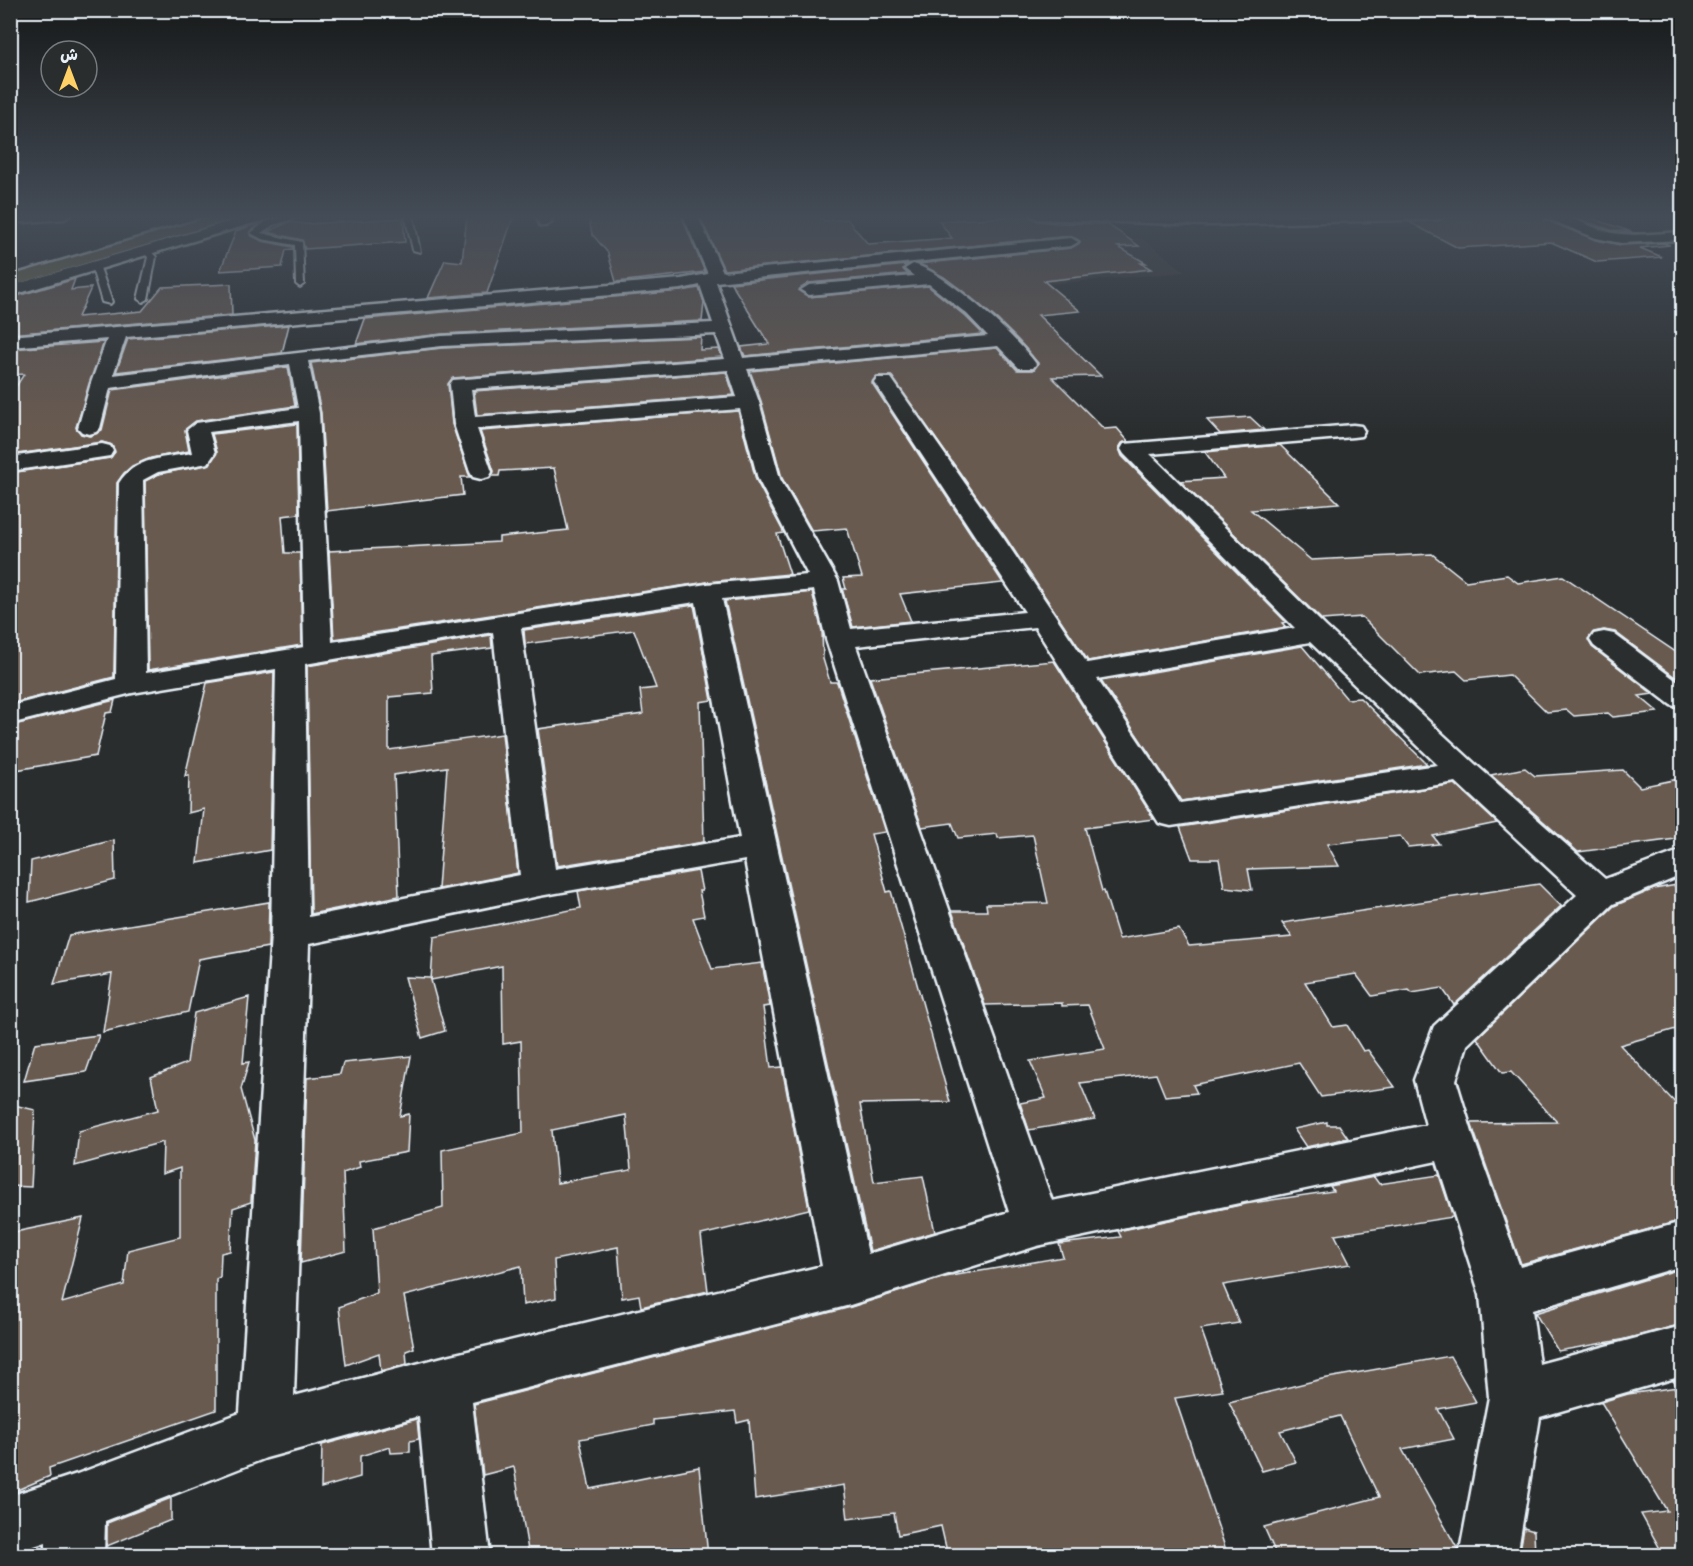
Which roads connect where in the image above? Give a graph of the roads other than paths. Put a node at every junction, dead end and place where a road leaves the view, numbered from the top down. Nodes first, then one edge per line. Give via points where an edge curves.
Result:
1 (102, 288) edge
2 (145, 288) edge
3 (713, 288) edge
4 (754, 288) edge
5 (828, 288) edge
6 (945, 288) edge
7 (794, 291) dead end
8 (716, 296) junction
9 (143, 299) dead end
10 (107, 302) dead end
11 (456, 322) junction
12 (119, 332) junction
13 (1000, 340) junction
14 (10, 342) edge
15 (298, 357) junction
16 (736, 364) junction
17 (1026, 364) dead end
18 (884, 382) dead end
19 (101, 383) junction
20 (460, 384) junction
21 (749, 402) junction
22 (309, 413) junction
23 (465, 424) junction
24 (89, 428) dead end
25 (1353, 431) dead end
26 (102, 451) dead end
27 (10, 464) edge
28 (481, 472) dead end
29 (825, 581) junction
30 (707, 592) junction
31 (1043, 618) junction
32 (506, 622) junction
33 (1316, 633) junction
34 (840, 639) junction
35 (1604, 640) dead end
36 (304, 656) junction
37 (1078, 673) junction
38 (131, 684) junction
39 (1683, 699) edge
40 (10, 715) edge
41 (1463, 771) junction
42 (759, 846) junction
43 (1683, 862) edge
44 (539, 884) junction
45 (1600, 895) junction
46 (290, 934) junction
47 (1452, 1140) junction
48 (1037, 1225) junction
49 (1683, 1244) edge
50 (850, 1282) junction
51 (1505, 1295) junction
52 (1683, 1352) edge
53 (443, 1383) junction
54 (1516, 1397) junction
55 (266, 1431) junction
56 (10, 1525) edge
57 (76, 1529) edge
58 (461, 1556) edge
59 (1488, 1556) edge

1 - 10 lane
2 - 9 lane
3 - 8 street
4 - 8 street
5 - 7 street
6 - 13 street via 973,310
8 - 11 street
8 - 11 street
8 - 16 street
11 - 12 street
11 - 15 street
11 - 20 street
12 - 14 street
12 - 19 street
13 - 16 street
13 - 17 street
15 - 19 street
15 - 22 street
16 - 20 street
16 - 21 street
18 - 31 street
19 - 24 street
20 - 23 street
21 - 23 street
21 - 29 street via 769,479
22 - 36 street
22 - 38 street via 203,426 198,430 204,453 200,458 137,471 132,476
23 - 28 street
25 - 33 street via 1132,448
26 - 27 street
29 - 30 street
29 - 34 street
30 - 32 street
30 - 42 street
31 - 34 street
31 - 37 street
32 - 36 street
32 - 44 street
33 - 37 street
33 - 41 street
34 - 48 street
35 - 39 street
36 - 38 street
36 - 46 street
37 - 41 street via 1170,815
38 - 40 street
41 - 45 street
42 - 44 street
42 - 50 street
43 - 45 street
44 - 46 street
45 - 47 street via 1449,1037 1436,1080
46 - 55 street
47 - 48 street
47 - 51 street
48 - 50 street
49 - 51 street
50 - 53 street
51 - 54 street
52 - 54 street
53 - 55 street
53 - 58 street
54 - 59 street
55 - 57 street
56 - 57 street

